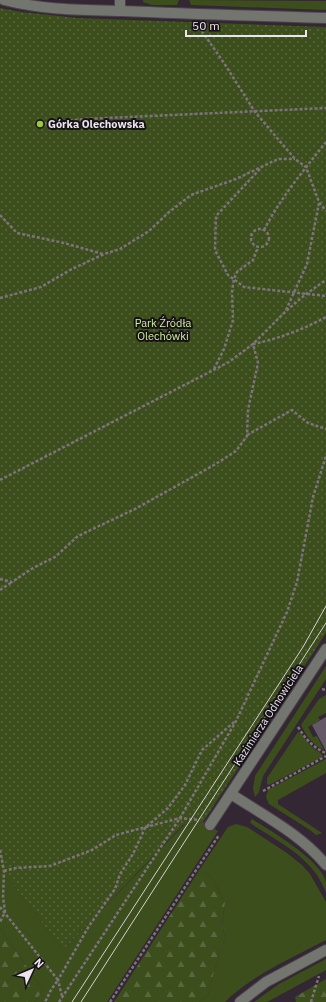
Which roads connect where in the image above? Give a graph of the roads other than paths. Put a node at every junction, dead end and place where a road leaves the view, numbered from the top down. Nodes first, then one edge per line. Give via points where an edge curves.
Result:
1 (4, 0) edge
2 (120, 0) edge
3 (120, 11) junction
4 (326, 18) edge
5 (326, 649) edge
6 (231, 794) junction
7 (210, 825) road end
8 (326, 866) edge
9 (326, 950) edge
10 (240, 1002) edge

1 - 3 street via 48,8
2 - 3 street
3 - 4 street
5 - 6 street, Kazimierza Odnowiciela
6 - 7 street, Kazimierza Odnowiciela
6 - 8 street via 304,843
9 - 10 street via 266,982

